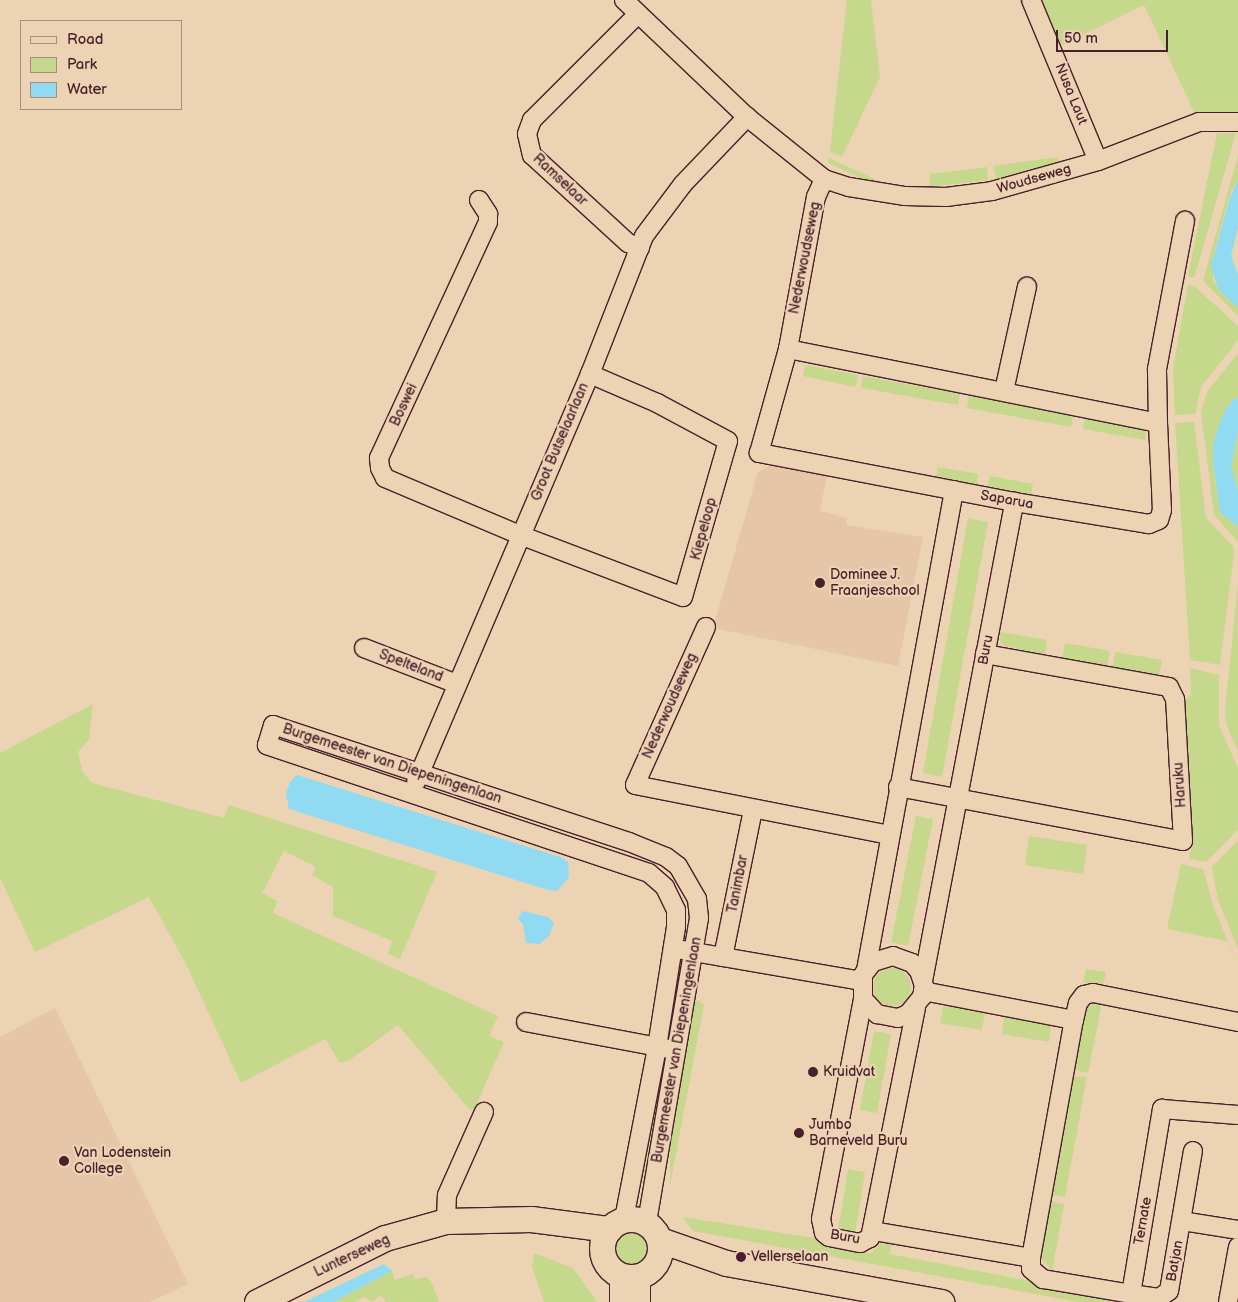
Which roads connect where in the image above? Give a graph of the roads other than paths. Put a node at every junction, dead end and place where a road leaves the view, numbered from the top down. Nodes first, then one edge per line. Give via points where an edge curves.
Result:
1 (624, 0) edge
2 (1031, 0) edge
3 (638, 14) junction
4 (747, 117) junction
5 (1238, 122) edge
6 (1098, 161) junction
7 (824, 179) junction
8 (479, 200) dead end
9 (1185, 221) dead end
10 (640, 248) junction
11 (1027, 286) dead end
12 (788, 349) junction
13 (590, 374) junction
14 (1004, 391) junction
15 (1158, 423) junction
16 (759, 453) joint
17 (954, 490) junction
18 (1014, 502) junction
19 (520, 535) junction
20 (706, 627) dead end
21 (364, 648) dead end
22 (985, 654) junction
23 (457, 684) junction
24 (419, 772) junction
25 (898, 787) junction
26 (412, 792) junction
27 (956, 799) junction
28 (753, 810) junction
29 (890, 835) junction
30 (672, 948) junction
31 (693, 952) junction
32 (723, 957) junction
33 (864, 975) junction
34 (923, 986) junction
35 (863, 999) junction
36 (916, 1008) junction
37 (1074, 1020) junction
38 (526, 1022) dead end
39 (1238, 1022) edge
40 (658, 1047) junction
41 (677, 1050) junction
42 (484, 1112) dead end
43 (1238, 1115) edge
44 (1193, 1151) dead end
45 (510, 1220) junction
46 (446, 1221) junction
47 (1182, 1221) junction
48 (1238, 1230) edge
49 (873, 1231) junction
50 (636, 1246) junction
51 (1238, 1247) edge
52 (1031, 1258) junction
53 (1131, 1294) junction
54 (257, 1302) edge
55 (620, 1302) edge
56 (639, 1302) edge
57 (940, 1302) edge
58 (1228, 1302) edge

1 - 3 street
2 - 6 street, Nusa Laut
3 - 4 street
3 - 10 street, Ramselaar via 532,120 527,134 532,155 628,242
4 - 7 street
4 - 10 street, Groot Butselaarlaan via 683,184 644,236
5 - 6 street, Woudseweg via 1193,123
6 - 7 street, Woudseweg via 992,191 946,197 905,196 849,187
7 - 12 street, Nederwoudseweg via 816,197
8 - 19 street, Boswei via 488,214 488,222 379,458 380,468 385,478
9 - 15 street, Saparua via 1157,369
10 - 13 street, Groot Butselaarlaan
11 - 14 street
12 - 14 street
12 - 16 street, Nederwoudseweg
13 - 19 street, Groot Butselaarlaan
13 - 19 street, Kiepeloop via 657,403 728,441 683,597
14 - 15 street
15 - 18 street, Saparua via 1162,510 1159,520 1149,524
16 - 17 street, Saparua
17 - 18 street, Saparua
17 - 25 street
18 - 22 street, Buru
19 - 23 street, Groot Butselaarlaan
20 - 28 street, Nederwoudseweg via 635,785
21 - 23 street, Spelteland
22 - 27 street, Buru
22 - 27 street, Haruku via 1169,688 1175,699 1183,840
23 - 24 street, Groot Butselaarlaan
24 - 26 street, Groot Butselaarlaan
24 - 26 street, Burgemeester van Diepeningenlaan via 273,725 267,745
24 - 31 street, Burgemeester van Diepeningenlaan via 666,857 678,866 697,899 699,918
25 - 27 street
25 - 29 street
26 - 30 street, Burgemeester van Diepeningenlaan via 649,873 665,887 676,910
27 - 34 street, Buru
28 - 29 street
28 - 32 street, Tanimbar
29 - 33 street
30 - 31 street
30 - 40 street, Burgemeester van Diepeningenlaan
31 - 32 street
31 - 41 street, Burgemeester van Diepeningenlaan
32 - 33 street
33 - 34 street via 882,958 903,958 919,971
33 - 35 street
34 - 36 street
34 - 37 street
35 - 36 street via 873,1011 887,1018 898,1018
35 - 49 street, Buru via 821,1227 829,1237 866,1242
36 - 49 street, Buru
37 - 39 street via 1078,1003 1084,995 1093,994
37 - 52 street
38 - 40 street
40 - 41 street
40 - 50 street, Burgemeester van Diepeningenlaan
41 - 50 street, Burgemeester van Diepeningenlaan
42 - 46 street via 447,1195
43 - 53 street, Ternate via 1162,1109
44 - 47 street, Batjan
45 - 46 main road, Lunterseweg
45 - 50 main road, Lunterseweg via 531,1219 598,1230
45 - 50 main road, Lunterseweg via 602,1253 604,1236
46 - 54 main road, Lunterseweg via 386,1238
47 - 48 street, Batjan
47 - 53 street, Batjan via 1169,1291 1159,1298
49 - 52 street
50 - 55 street
50 - 56 street
50 - 57 main road, Lunterseweg via 700,1266 726,1263
51 - 58 street
52 - 53 street via 1031,1269 1043,1279

